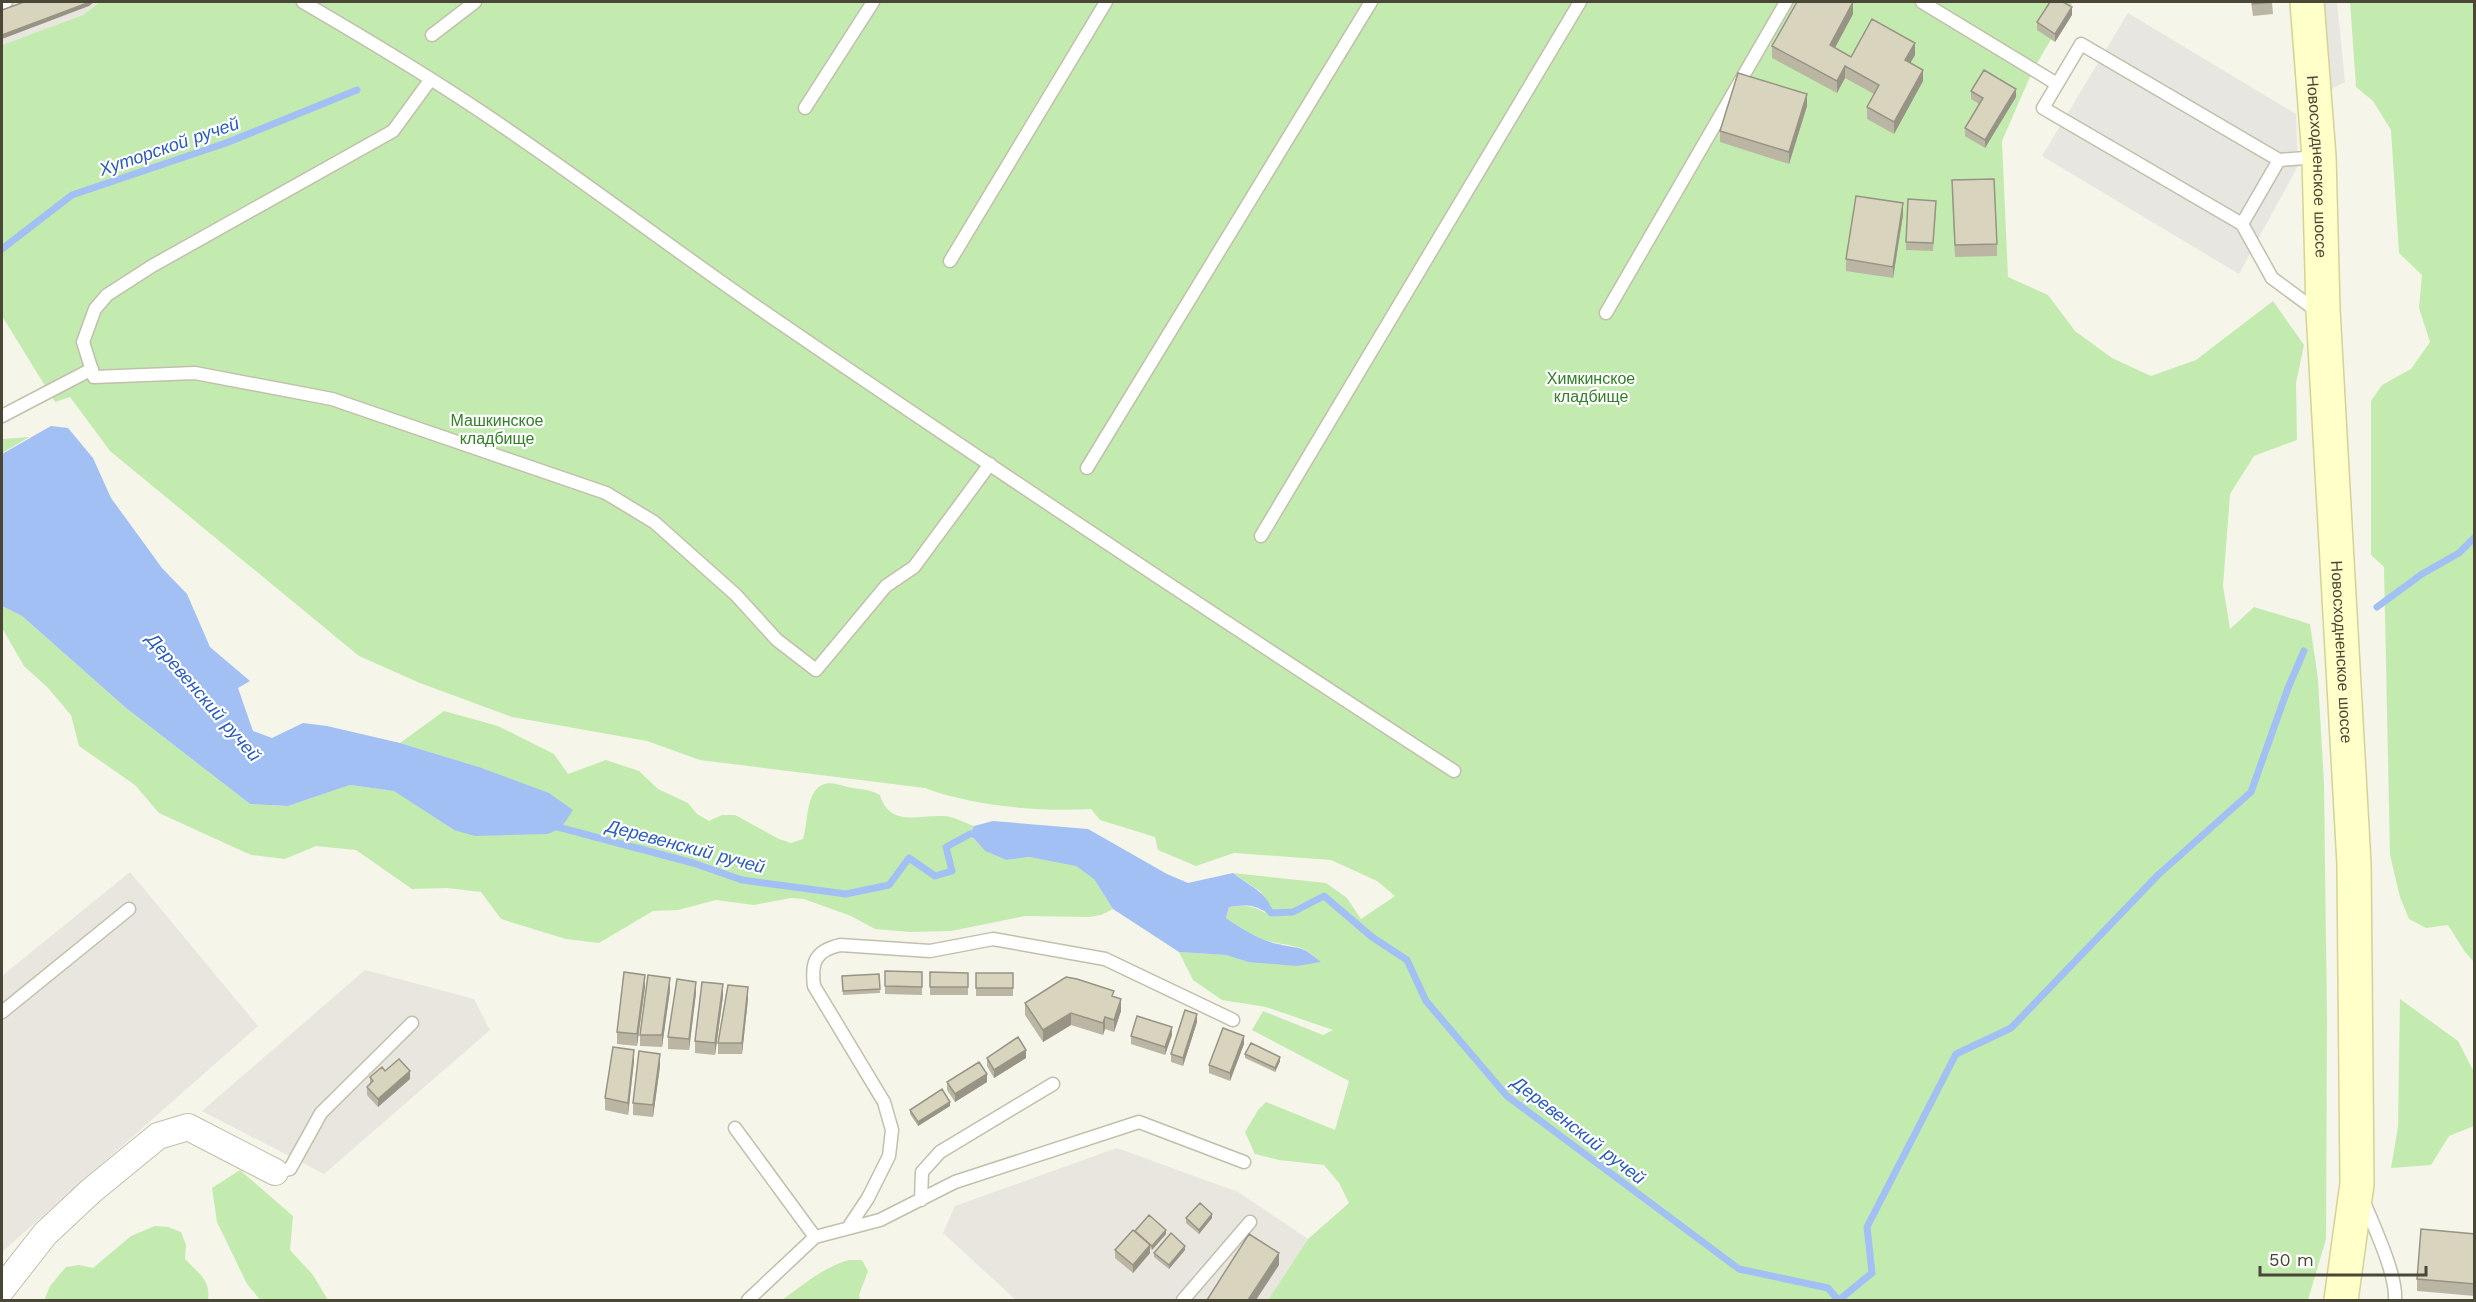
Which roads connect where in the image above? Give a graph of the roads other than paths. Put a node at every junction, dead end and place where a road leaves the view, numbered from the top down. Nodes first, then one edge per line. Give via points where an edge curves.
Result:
1 (6, 2) edge
2 (303, 2) edge
3 (475, 2) edge
4 (873, 2) edge
5 (1106, 2) edge
6 (1371, 2) edge
7 (1580, 2) edge
8 (1786, 2) edge
9 (1922, 2) edge
10 (2307, 2) edge
11 (2, 3) edge
12 (432, 35) dead end
13 (431, 79) junction
14 (2057, 84) junction
15 (805, 108) dead end
16 (2319, 157) junction
17 (2279, 160) junction
18 (2242, 224) junction
19 (950, 261) dead end
20 (2323, 310) junction
21 (1606, 313) dead end
22 (92, 369) junction
23 (2, 416) edge
24 (990, 464) junction
25 (1087, 468) dead end
26 (1261, 536) dead end
27 (1454, 771) dead end
28 (129, 909) dead end
29 (2, 1012) edge
30 (1233, 1020) dead end
31 (412, 1023) dead end
32 (1053, 1084) dead end
33 (735, 1128) dead end
34 (1244, 1162) dead end
35 (275, 1172) joint
36 (2357, 1184) junction
37 (921, 1200) junction
38 (1250, 1222) dead end
39 (848, 1228) junction
40 (815, 1237) junction
41 (2, 1289) edge
42 (748, 1300) edge
43 (1183, 1300) edge
44 (2341, 1300) edge
45 (2394, 1300) edge

1 - 11 lane
2 - 13 lane
3 - 12 lane
4 - 15 lane
5 - 19 lane
6 - 25 lane
7 - 26 lane
8 - 21 lane
9 - 14 lane
10 - 16 main road, Новосходненское шоссе
13 - 22 lane via 393,131 107,295 95,309 83,342
13 - 24 lane
14 - 17 lane via 2081,44
14 - 18 lane via 2043,108
16 - 17 lane
16 - 20 main road, Новосходненское шоссе
17 - 18 lane
18 - 20 lane via 2272,278 2310,306
20 - 36 main road, Новосходненское шоссе via 2354,864
22 - 23 lane
22 - 24 lane via 94,376 195,373 332,399 606,494 654,522 736,596 777,640 816,670 886,586 914,567
24 - 27 lane
28 - 29 lane
30 - 39 lane via 1105,959 993,939 930,951 840,945 826,948 815,959 814,986 884,1102 892,1130 889,1156
31 - 35 lane via 321,1113 290,1169
32 - 37 lane via 940,1152 922,1172
33 - 40 lane
34 - 37 lane via 1139,1122 955,1182
35 - 41 street via 201,1132 176,1128 158,1136 91,1191 45,1234
36 - 44 main road, Новосходненское шоссе
36 - 45 lane via 2383,1251
37 - 39 lane via 880,1220
38 - 43 lane
39 - 40 lane
40 - 42 lane

